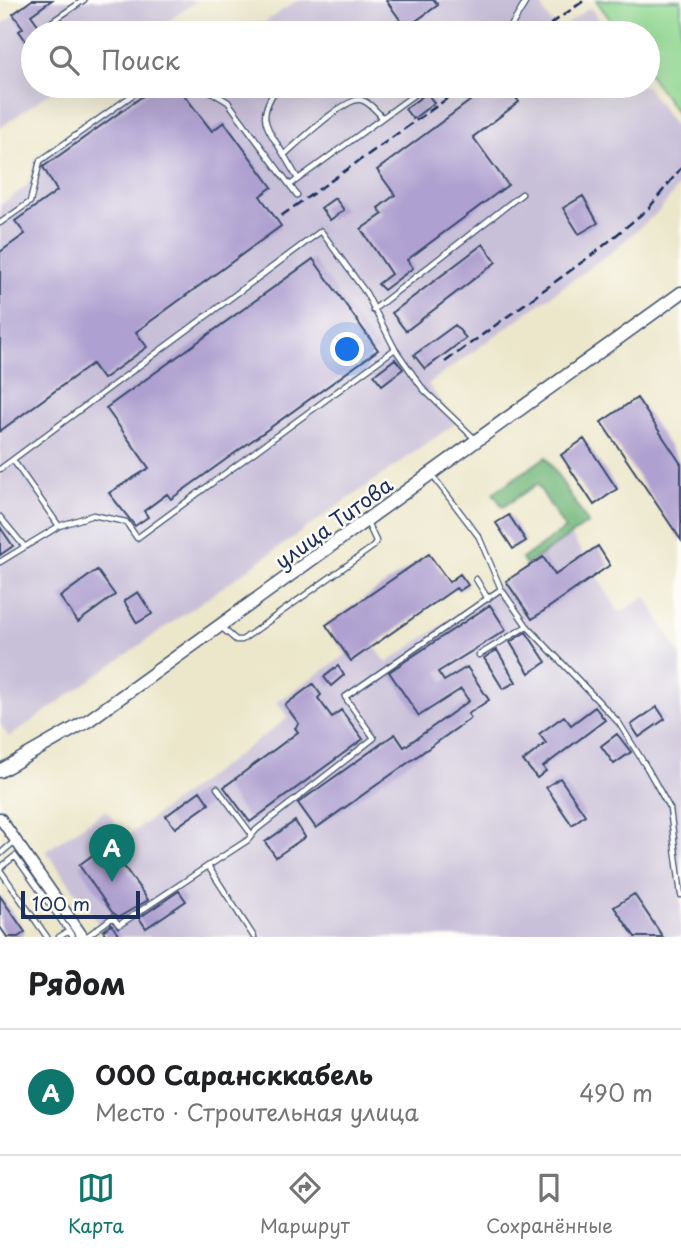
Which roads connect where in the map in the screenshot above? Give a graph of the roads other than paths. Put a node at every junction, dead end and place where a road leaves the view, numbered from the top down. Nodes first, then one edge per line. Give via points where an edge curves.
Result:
1 (84, 0) edge
2 (527, 0) edge
3 (53, 21) dead end
4 (514, 21) edge
5 (128, 98) edge
6 (222, 98) edge
7 (270, 98) edge
8 (409, 98) edge
9 (382, 117) junction
10 (284, 155) junction
11 (298, 179) junction
12 (290, 185) junction
13 (522, 194) dead end
14 (297, 195) dead end
15 (0, 223) edge
16 (681, 293) edge
17 (373, 310) junction
18 (395, 349) junction
19 (478, 442) junction
20 (12, 460) junction
21 (0, 469) edge
22 (432, 475) junction
23 (0, 517) edge
24 (367, 522) junction
25 (59, 526) junction
26 (24, 546) junction
27 (0, 562) edge
28 (476, 579) dead end
29 (502, 589) junction
30 (488, 599) junction
31 (220, 626) junction
32 (527, 626) junction
33 (479, 655) dead end
34 (0, 771) edge
35 (217, 788) dead end
36 (1, 822) edge
37 (252, 835) junction
38 (16, 841) junction
39 (0, 854) edge
40 (208, 866) junction
41 (0, 869) edge
42 (681, 895) edge
43 (73, 932) edge
44 (47, 937) edge
45 (59, 937) edge
46 (85, 937) edge
47 (254, 937) edge

1 - 3 lane
2 - 4 lane
5 - 15 lane via 40,161 30,202
6 - 12 lane
7 - 10 lane via 263,110 265,124
8 - 9 lane
9 - 10 lane via 359,100 345,104
9 - 11 lane
10 - 11 lane
11 - 12 lane
12 - 14 lane
13 - 17 lane
16 - 19 main road, улица Титова
17 - 18 lane
17 - 20 lane via 366,292 321,231
18 - 19 lane via 424,389
18 - 25 lane via 137,538 126,523 93,514
19 - 22 main road, улица Титова
20 - 21 lane
20 - 25 lane
22 - 24 main road, улица Титова
22 - 29 lane via 479,537
23 - 26 lane
24 - 31 main road, улица Титова
24 - 31 lane via 376,541 373,546 253,633 236,640
25 - 26 lane
26 - 27 lane
28 - 30 lane
29 - 30 lane
29 - 32 lane
30 - 37 lane via 345,697 374,738
31 - 34 main road, улица Титова via 89,720
32 - 33 lane
32 - 42 lane via 619,723 648,768 670,810
35 - 37 lane
36 - 38 street
37 - 40 lane
38 - 39 lane
38 - 43 street
40 - 46 lane via 119,925 113,917
40 - 47 lane
41 - 43 lane via 15,856
41 - 44 lane
43 - 45 lane
43 - 46 street

